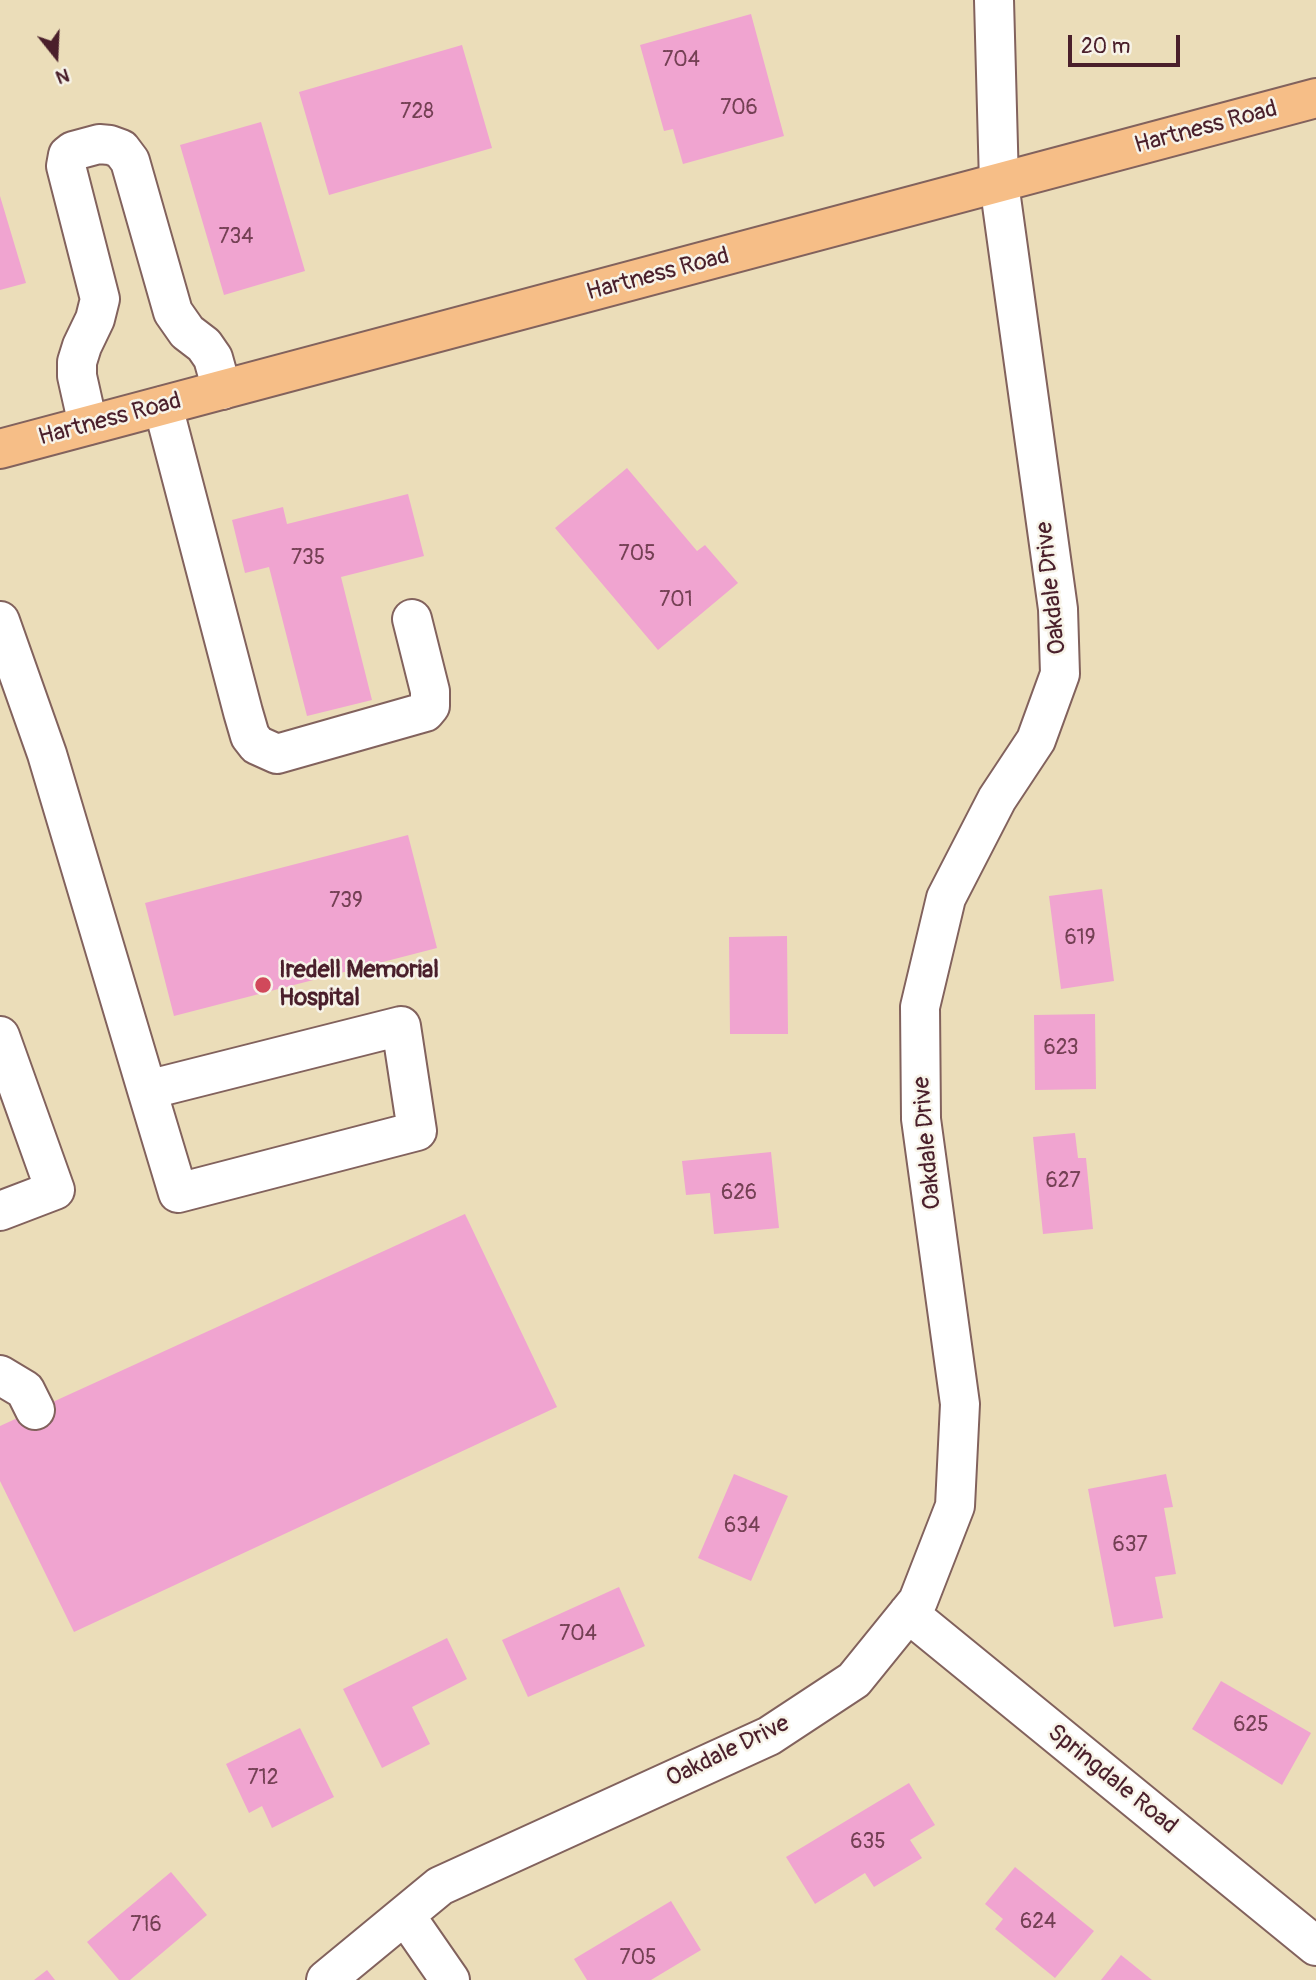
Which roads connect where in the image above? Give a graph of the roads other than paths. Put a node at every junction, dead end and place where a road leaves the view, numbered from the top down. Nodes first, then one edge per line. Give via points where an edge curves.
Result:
1 (994, 0) edge
2 (1316, 99) edge
3 (999, 183) junction
4 (222, 390) junction
5 (163, 406) junction
6 (88, 425) junction
7 (0, 449) edge
8 (412, 619) dead end
9 (0, 621) edge
10 (0, 1037) edge
11 (147, 1090) junction
12 (0, 1210) edge
13 (0, 1375) edge
14 (35, 1410) dead end
15 (908, 1613) junction
16 (405, 1915) junction
17 (1316, 1946) edge
18 (326, 1980) edge
19 (450, 1980) edge

1 - 3 street, Oakdale Drive
2 - 3 main road, Hartness Road
3 - 4 main road, Hartness Road
3 - 15 street, Oakdale Drive via 1058,608 1060,674 1036,740 997,799 946,898 920,1007 921,1119 960,1404 954,1506 918,1601
4 - 5 main road, Hartness Road
4 - 6 street via 213,358 173,312 130,161 121,149 110,145 73,150 66,166 100,299 78,362
5 - 6 main road, Hartness Road
5 - 8 street via 243,712 257,745 277,754 425,712 430,691
6 - 7 main road, Hartness Road
9 - 11 street via 47,754
10 - 12 street via 55,1191
11 - 11 street via 401,1026 417,1131 178,1193
13 - 14 street via 25,1390
15 - 16 street, Oakdale Drive via 854,1680 769,1735 440,1886
15 - 17 street, Springdale Road
16 - 18 street, Oakdale Drive
16 - 19 street

